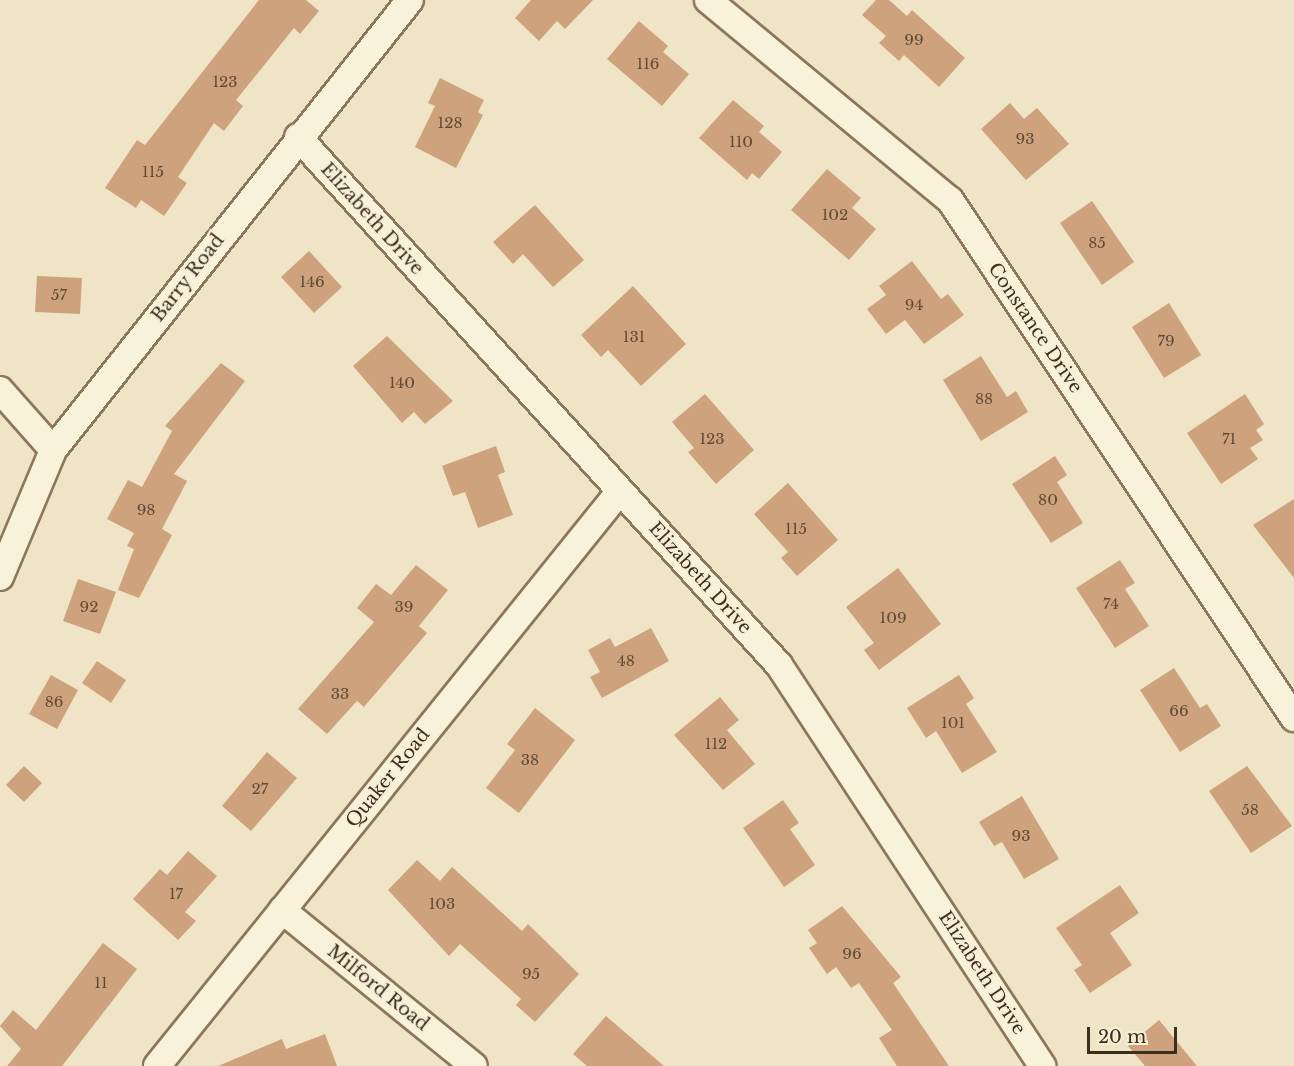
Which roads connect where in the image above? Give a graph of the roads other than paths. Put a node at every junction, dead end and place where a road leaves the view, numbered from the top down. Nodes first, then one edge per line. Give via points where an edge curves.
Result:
1 (410, 0) edge
2 (708, 0) edge
3 (298, 137) junction
4 (0, 390) edge
5 (53, 450) junction
6 (620, 490) junction
7 (0, 577) edge
8 (1294, 718) edge
9 (282, 910) junction
10 (157, 1066) edge
11 (474, 1066) edge
12 (1042, 1066) edge

1 - 3 street, Barry Road
2 - 8 street, Constance Drive via 950,200
3 - 5 street, Barry Road
3 - 6 street, Elizabeth Drive
4 - 5 street
5 - 7 street, Barry Road
6 - 9 street, Quaker Road
6 - 12 street, Elizabeth Drive via 779,665
9 - 10 street, Quaker Road
9 - 11 street, Milford Road

